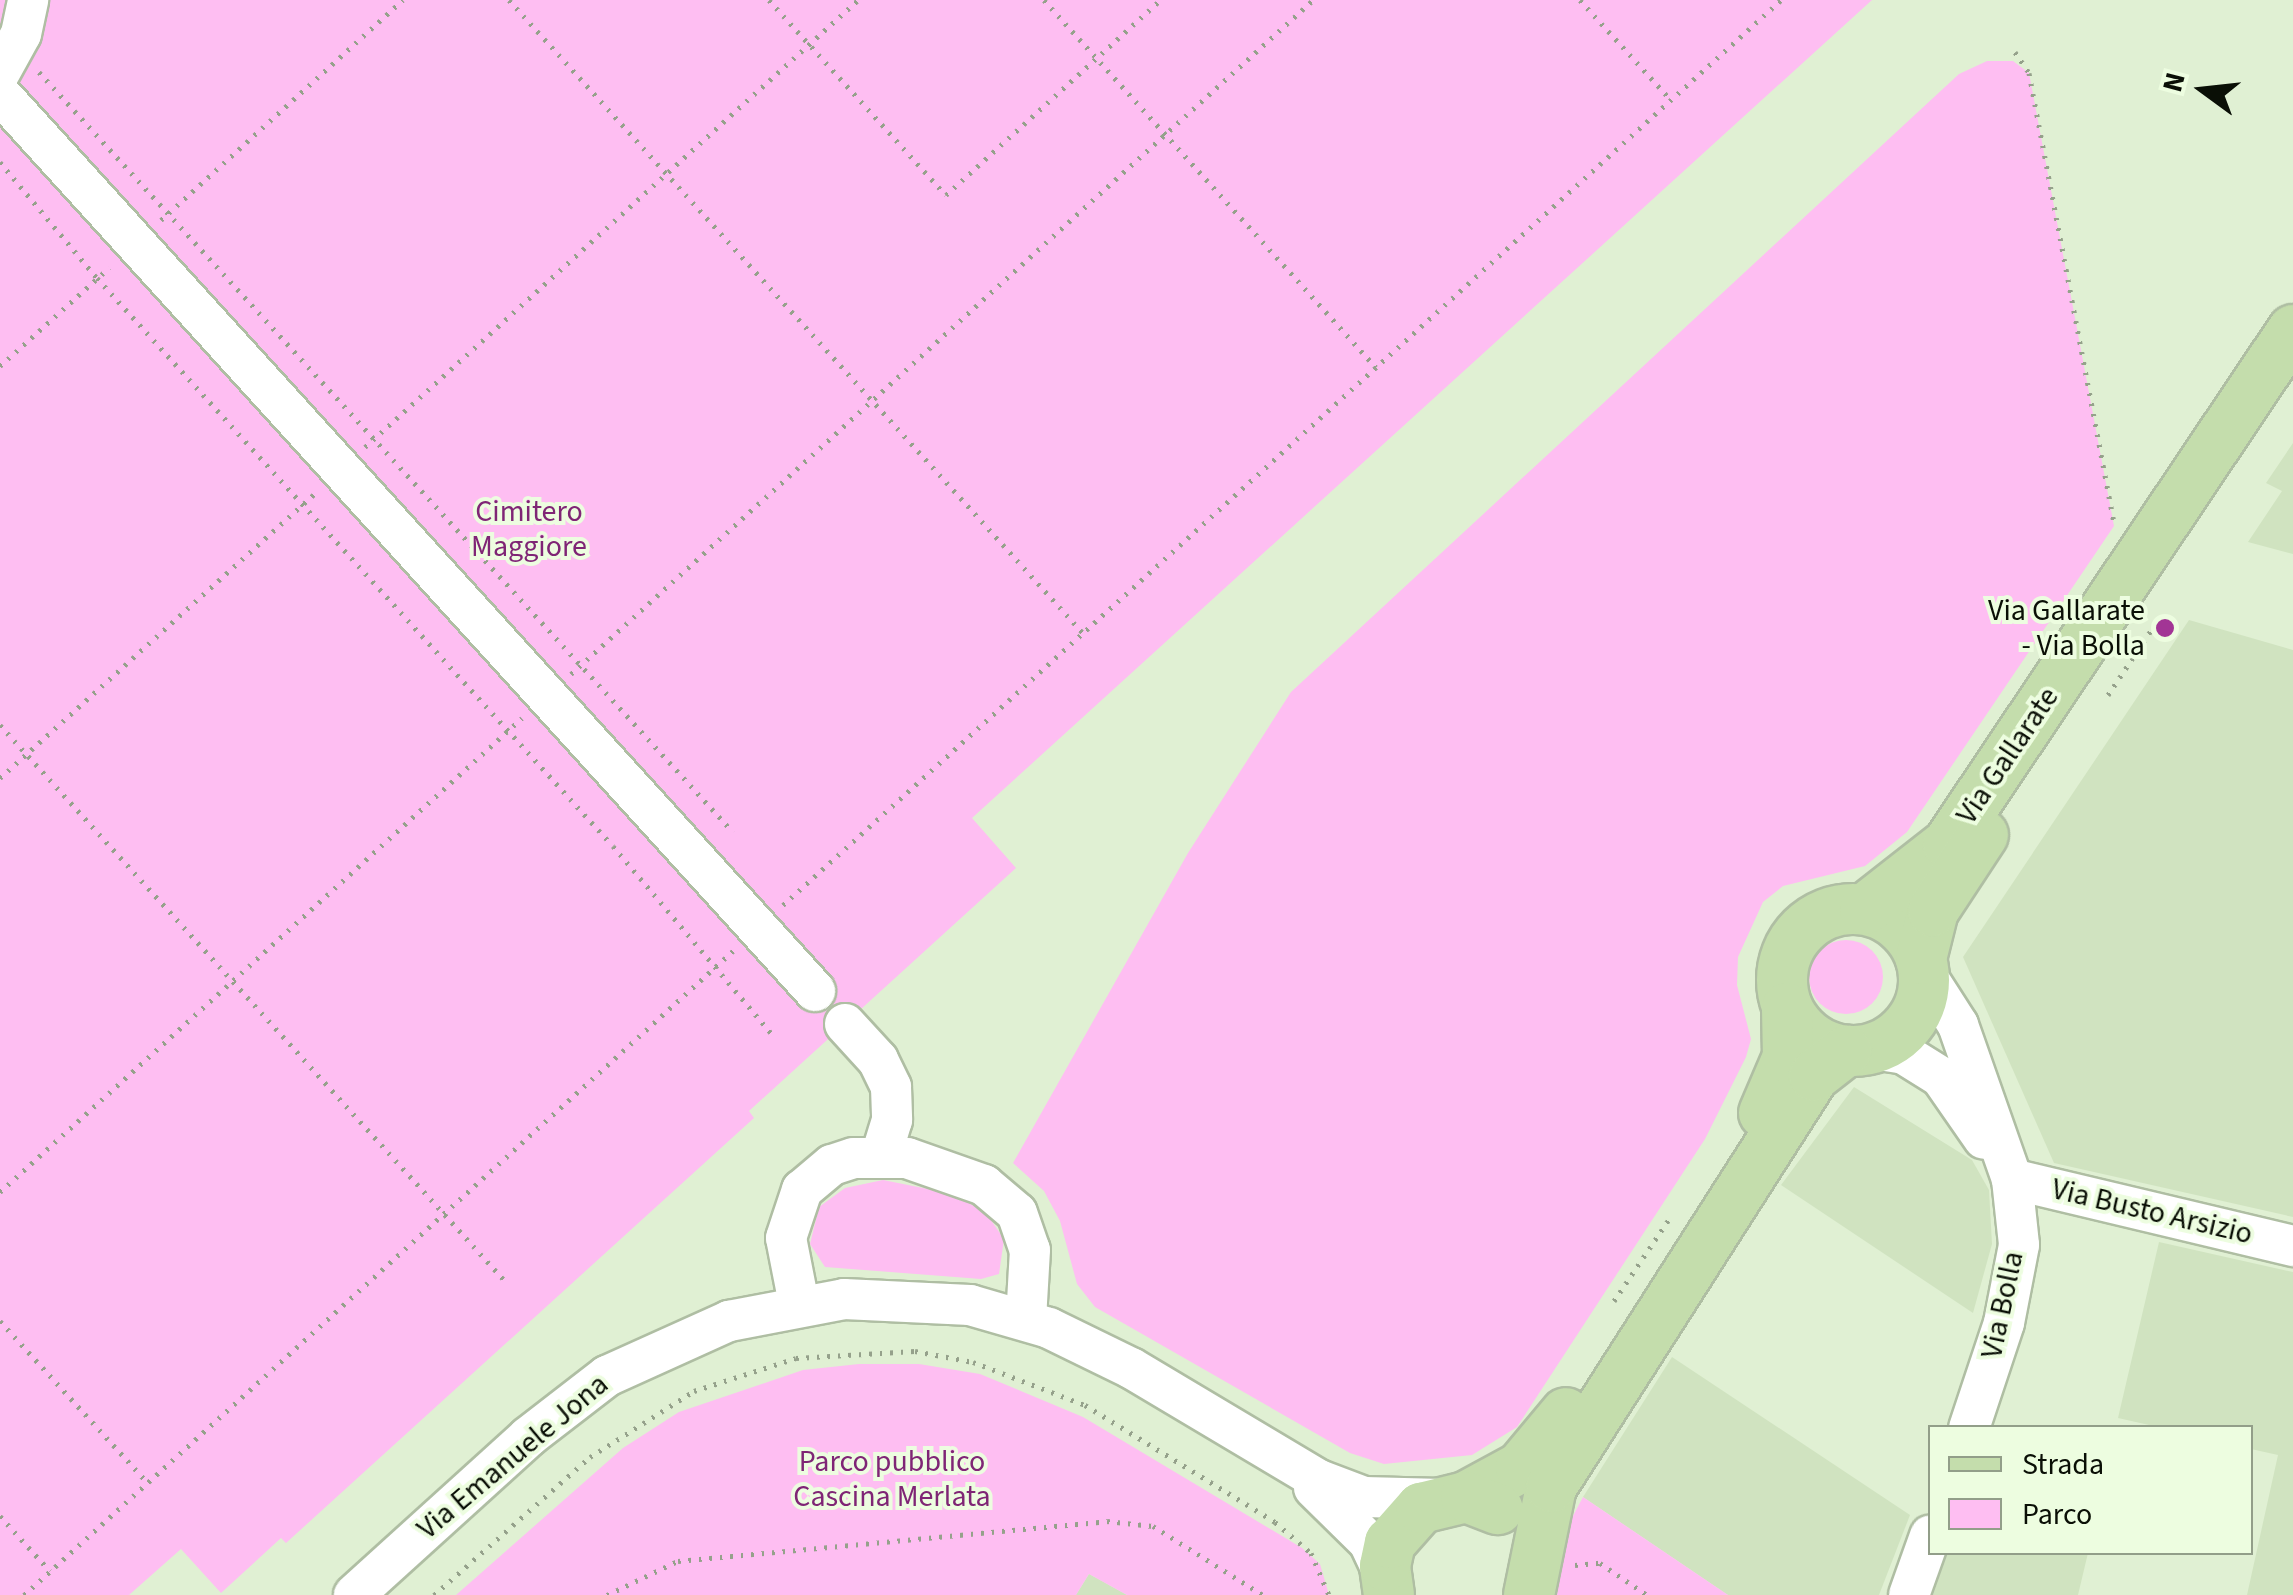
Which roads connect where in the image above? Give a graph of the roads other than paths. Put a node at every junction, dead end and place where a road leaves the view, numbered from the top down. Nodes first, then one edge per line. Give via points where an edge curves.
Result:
1 (28, 0) edge
2 (20, 72) edge
3 (0, 94) edge
4 (2293, 330) edge
5 (2293, 374) edge
6 (1865, 910) junction
7 (1923, 965) junction
8 (815, 991) dead end
9 (1787, 1008) junction
10 (845, 1024) dead end
11 (1859, 1050) junction
12 (880, 1157) junction
13 (2012, 1179) junction
14 (2293, 1246) edge
15 (799, 1304) junction
16 (1026, 1320) junction
17 (1970, 1425) edge
18 (1272, 1455) junction
19 (1454, 1498) junction
20 (1928, 1542) edge
21 (1541, 1572) edge
22 (1388, 1586) edge
23 (354, 1595) edge
24 (1909, 1595) edge

1 - 2 street
3 - 8 street
4 - 6 main road, Via Gallarate via 1948,844
5 - 7 main road, Via Gallarate via 1942,895
6 - 7 main road via 1900,926
6 - 9 main road, Via Gallarate via 1828,913 1797,935 1782,970
7 - 11 main road, Via Gallarate via 1913,1018
7 - 13 street, Via Bolla via 1958,1025
9 - 11 main road via 1810,1038
9 - 19 main road, Via Gallarate via 1788,1057 1748,1148 1549,1438 1521,1467
10 - 12 street via 878,1060 891,1087 892,1120
11 - 13 street via 1904,1054 1941,1078
11 - 21 main road, Via Gallarate via 1814,1076 1551,1487
12 - 15 street via 832,1165 792,1206 787,1263
12 - 16 street via 962,1173 1016,1213 1030,1250
13 - 14 street, Via Busto Arsizio
13 - 17 street, Via Bolla via 2016,1268
15 - 16 street, Via Emanuele Jona via 932,1300
15 - 23 street, Via Emanuele Jona via 689,1334 607,1376 528,1437
16 - 18 street, Via Emanuele Jona via 1093,1347
18 - 19 street, Via Emanuele Jona via 1364,1497
18 - 22 street, Via Emanuele Jona via 1350,1519
19 - 21 main road via 1509,1516
19 - 22 main road, Via Gallarate via 1403,1523 1390,1543
20 - 24 street

